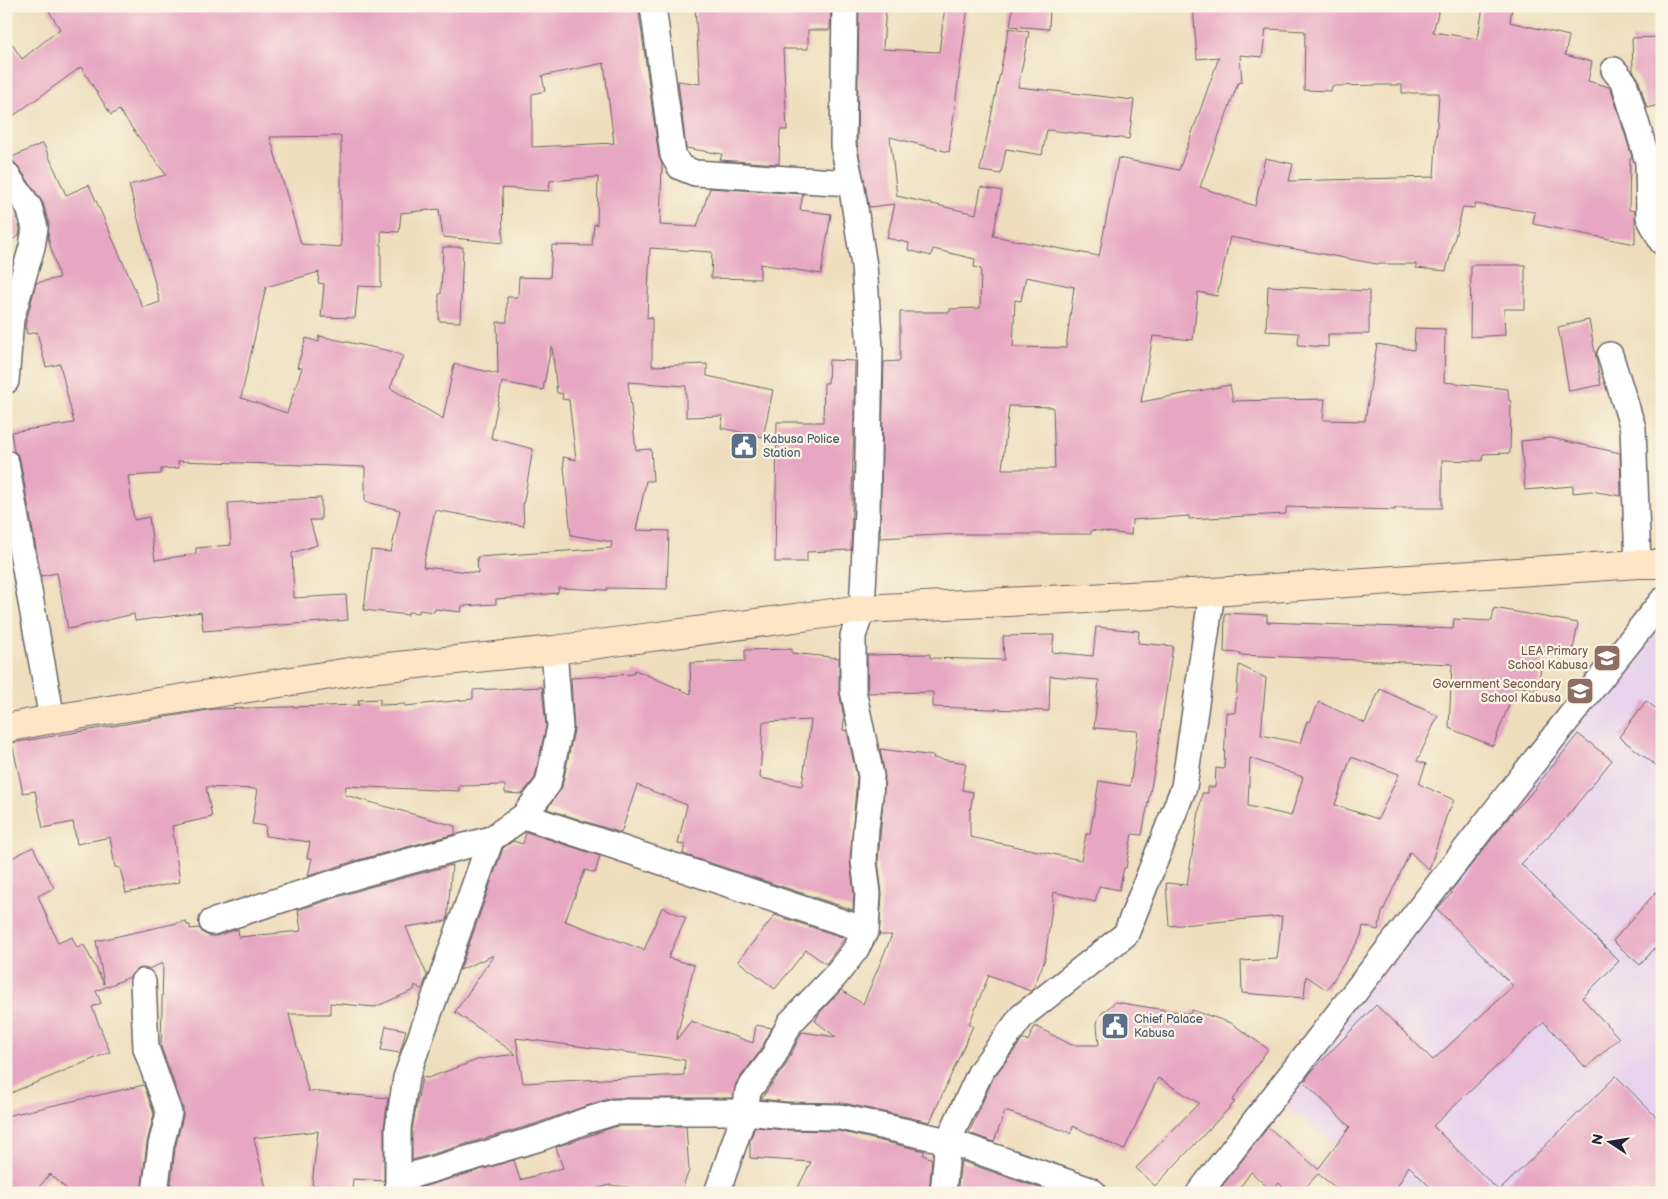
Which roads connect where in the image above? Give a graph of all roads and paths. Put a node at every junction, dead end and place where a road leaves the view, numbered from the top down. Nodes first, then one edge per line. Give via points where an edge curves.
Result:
1 (653, 6) edge
2 (845, 6) edge
3 (1614, 70) dead end
4 (6, 174) edge
5 (852, 183) junction
6 (1662, 242) edge
7 (1610, 355) dead end
8 (6, 382) edge
9 (6, 463) edge
10 (1650, 564) edge
11 (1212, 592) junction
12 (1662, 601) edge
13 (862, 609) junction
14 (554, 650) junction
15 (52, 720) junction
16 (6, 728) edge
17 (524, 816) junction
18 (491, 839) junction
19 (212, 922) dead end
20 (866, 930) junction
21 (143, 982) dead end
22 (745, 1112) junction
23 (948, 1141) junction
24 (398, 1186) edge
25 (155, 1193) edge
26 (716, 1193) edge
27 (943, 1193) edge
28 (1094, 1193) edge
29 (1199, 1193) edge

1 - 5 street via 673,155 680,167 696,173
2 - 5 street via 843,144
3 - 6 street via 1624,82 1648,162 1649,217
4 - 8 street via 29,207 35,228 12,319
5 - 13 street via 864,266 870,349
7 - 10 street via 1633,428
9 - 15 street
10 - 11 street
11 - 13 street
11 - 23 street via 1184,786 1126,934 1022,1016 981,1071
12 - 29 street
13 - 14 street
13 - 20 street via 853,636 853,690 871,776 864,861 868,893
14 - 15 street via 368,669
14 - 17 street via 560,727 548,784
15 - 16 street
17 - 18 street
17 - 20 street
18 - 19 street via 362,874
18 - 24 street via 406,1078 398,1128
20 - 22 street via 836,976 790,1022 772,1059 748,1091
21 - 25 street via 146,1048 169,1113 161,1144
22 - 23 street via 840,1117
22 - 24 street via 615,1112
22 - 26 street
23 - 27 street
23 - 28 street

